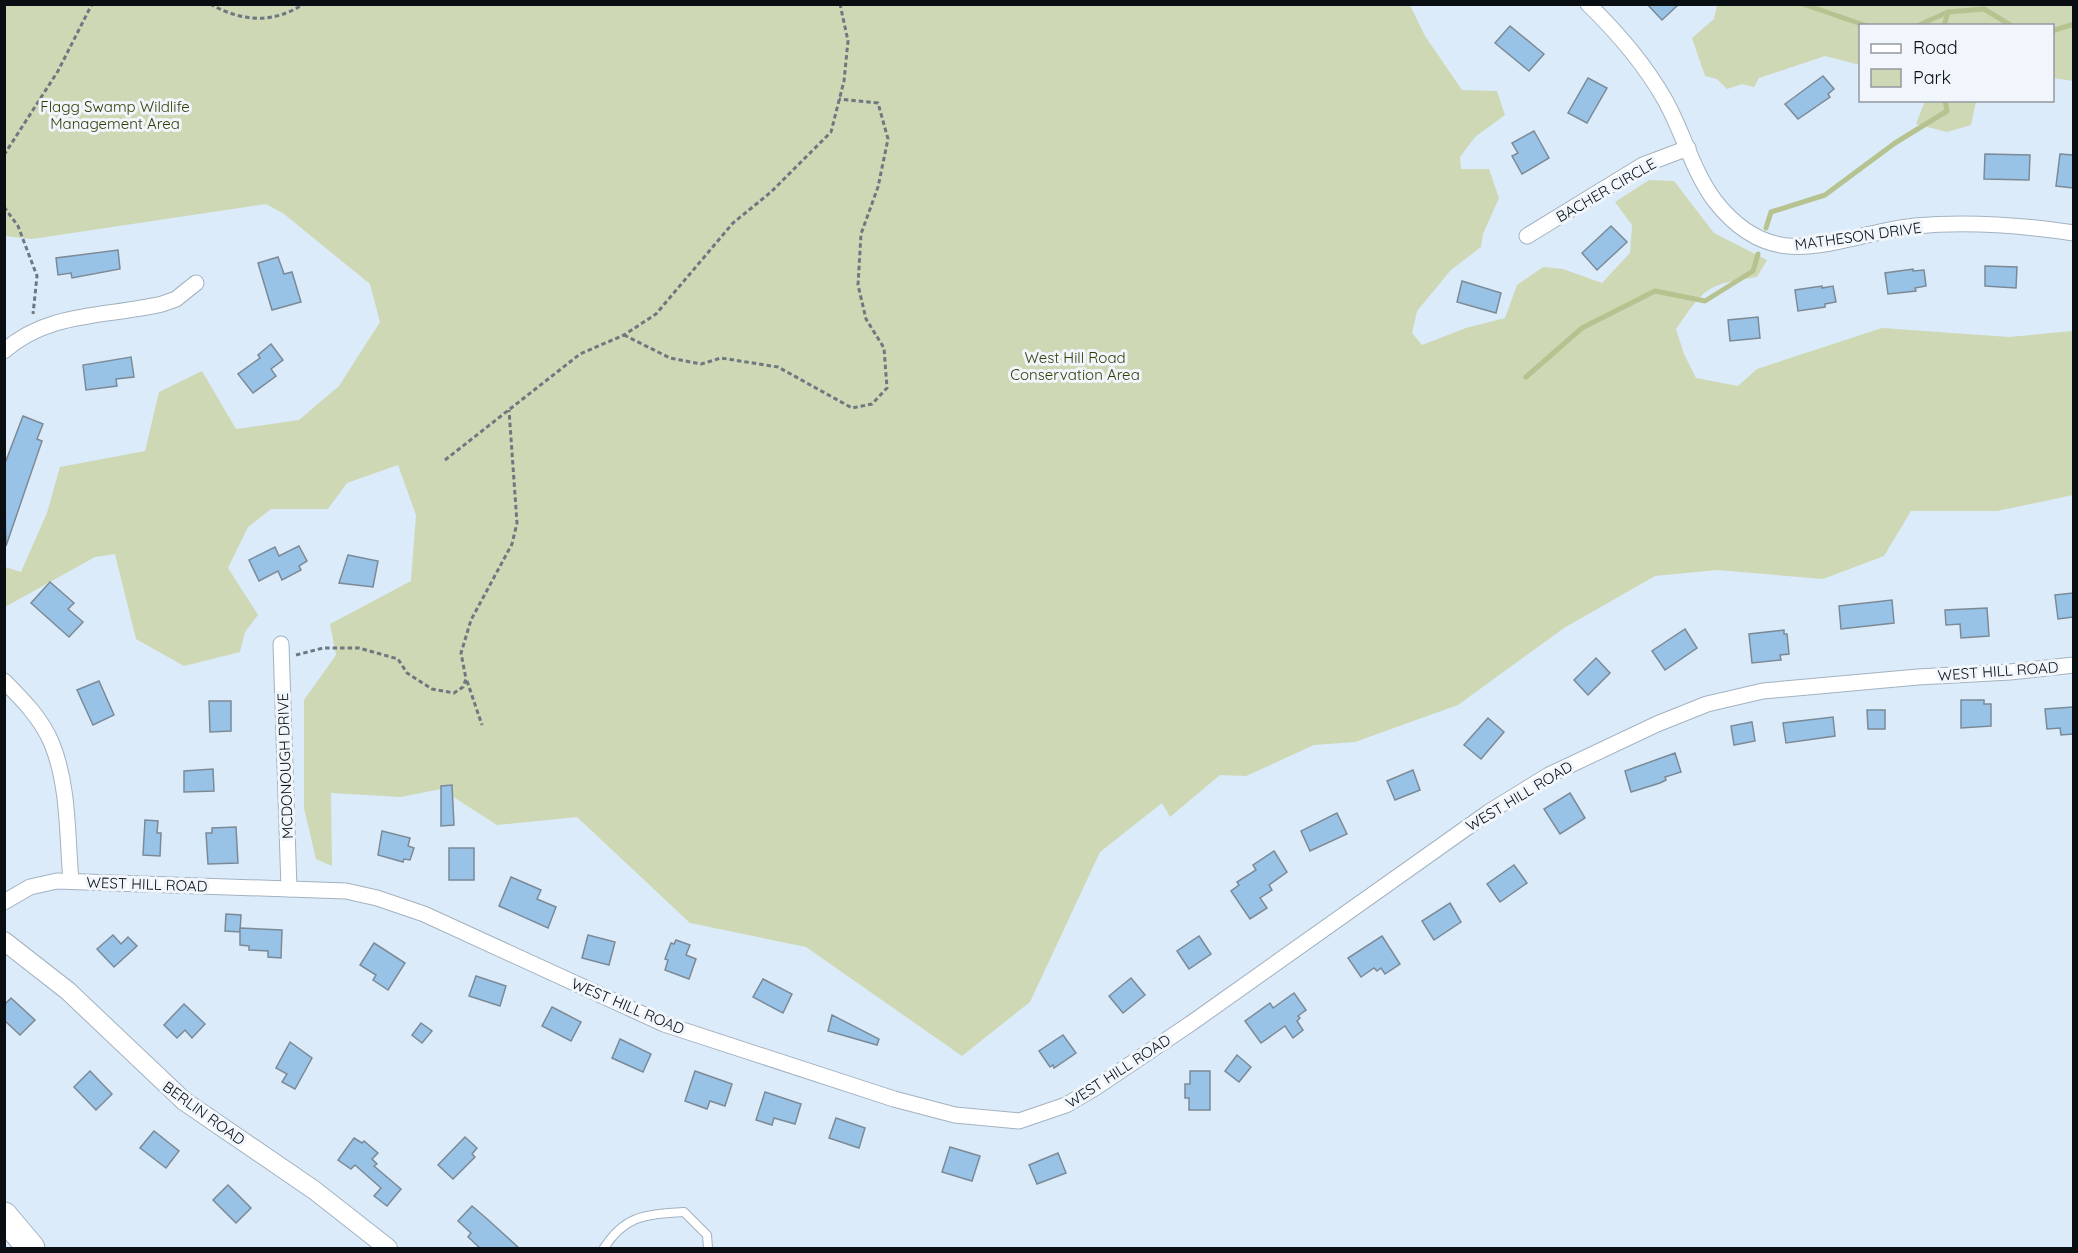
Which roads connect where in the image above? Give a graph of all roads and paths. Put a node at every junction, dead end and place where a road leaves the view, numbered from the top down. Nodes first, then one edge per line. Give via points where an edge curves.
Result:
1 (92, 4) edge
2 (210, 4) edge
3 (304, 4) edge
4 (840, 4) edge
5 (1588, 4) edge
6 (839, 99) junction
7 (1688, 148) junction
8 (4, 155) edge
9 (4, 207) edge
10 (2073, 233) edge
11 (1527, 236) dead end
12 (196, 283) dead end
13 (31, 332) junction
14 (624, 334) junction
15 (4, 351) edge
16 (509, 410) junction
17 (445, 460) dead end
18 (280, 651) joint
19 (2073, 665) edge
20 (466, 680) junction
21 (4, 681) edge
22 (482, 725) dead end
23 (71, 881) junction
24 (290, 889) junction
25 (4, 902) edge
26 (4, 941) edge
27 (4, 1216) edge
28 (31, 1248) edge
29 (388, 1248) edge
30 (604, 1248) edge
31 (708, 1248) edge

1 - 8 path via 58,71
2 - 3 path via 231,16 265,19
4 - 6 path via 848,41
5 - 7 street, MATHESON DRIVE via 1620,36 1644,68
6 - 14 path via 831,132 771,192 733,223 656,314
6 - 14 path via 878,103 888,139 878,187 861,234 858,285 866,319 885,348 887,388 872,404 852,408 778,367 721,358 700,364 670,358
7 - 10 street, MATHESON DRIVE via 1713,198 1731,220 1749,236 1769,244 1813,246 1926,226 2020,225
7 - 11 street, BACHER CIRCLE via 1643,165
9 - 13 path via 18,226 37,276
12 - 13 street via 176,299 162,304 62,320
13 - 15 street
14 - 16 path via 580,354
16 - 17 path
16 - 20 path via 517,523 512,544 471,620 461,653
18 - 20 path via 359,648 398,659 406,673 432,689 454,693 464,687
18 - 24 street, MCDONOUGH DRIVE
19 - 24 street, WEST HILL ROAD via 1763,691 1707,704 1657,724 1549,775 1489,812 1095,1088 1066,1106 1018,1121 956,1115 894,1099 695,1035 424,914 377,898 346,891
20 - 22 path
21 - 23 street via 40,724 55,753 62,782
23 - 24 street, WEST HILL ROAD
23 - 25 street, WEST HILL ROAD via 30,887
26 - 29 street, BERLIN ROAD via 68,991 177,1095 314,1190
27 - 28 highway
30 - 31 lane via 614,1233 638,1216 684,1212 707,1235

